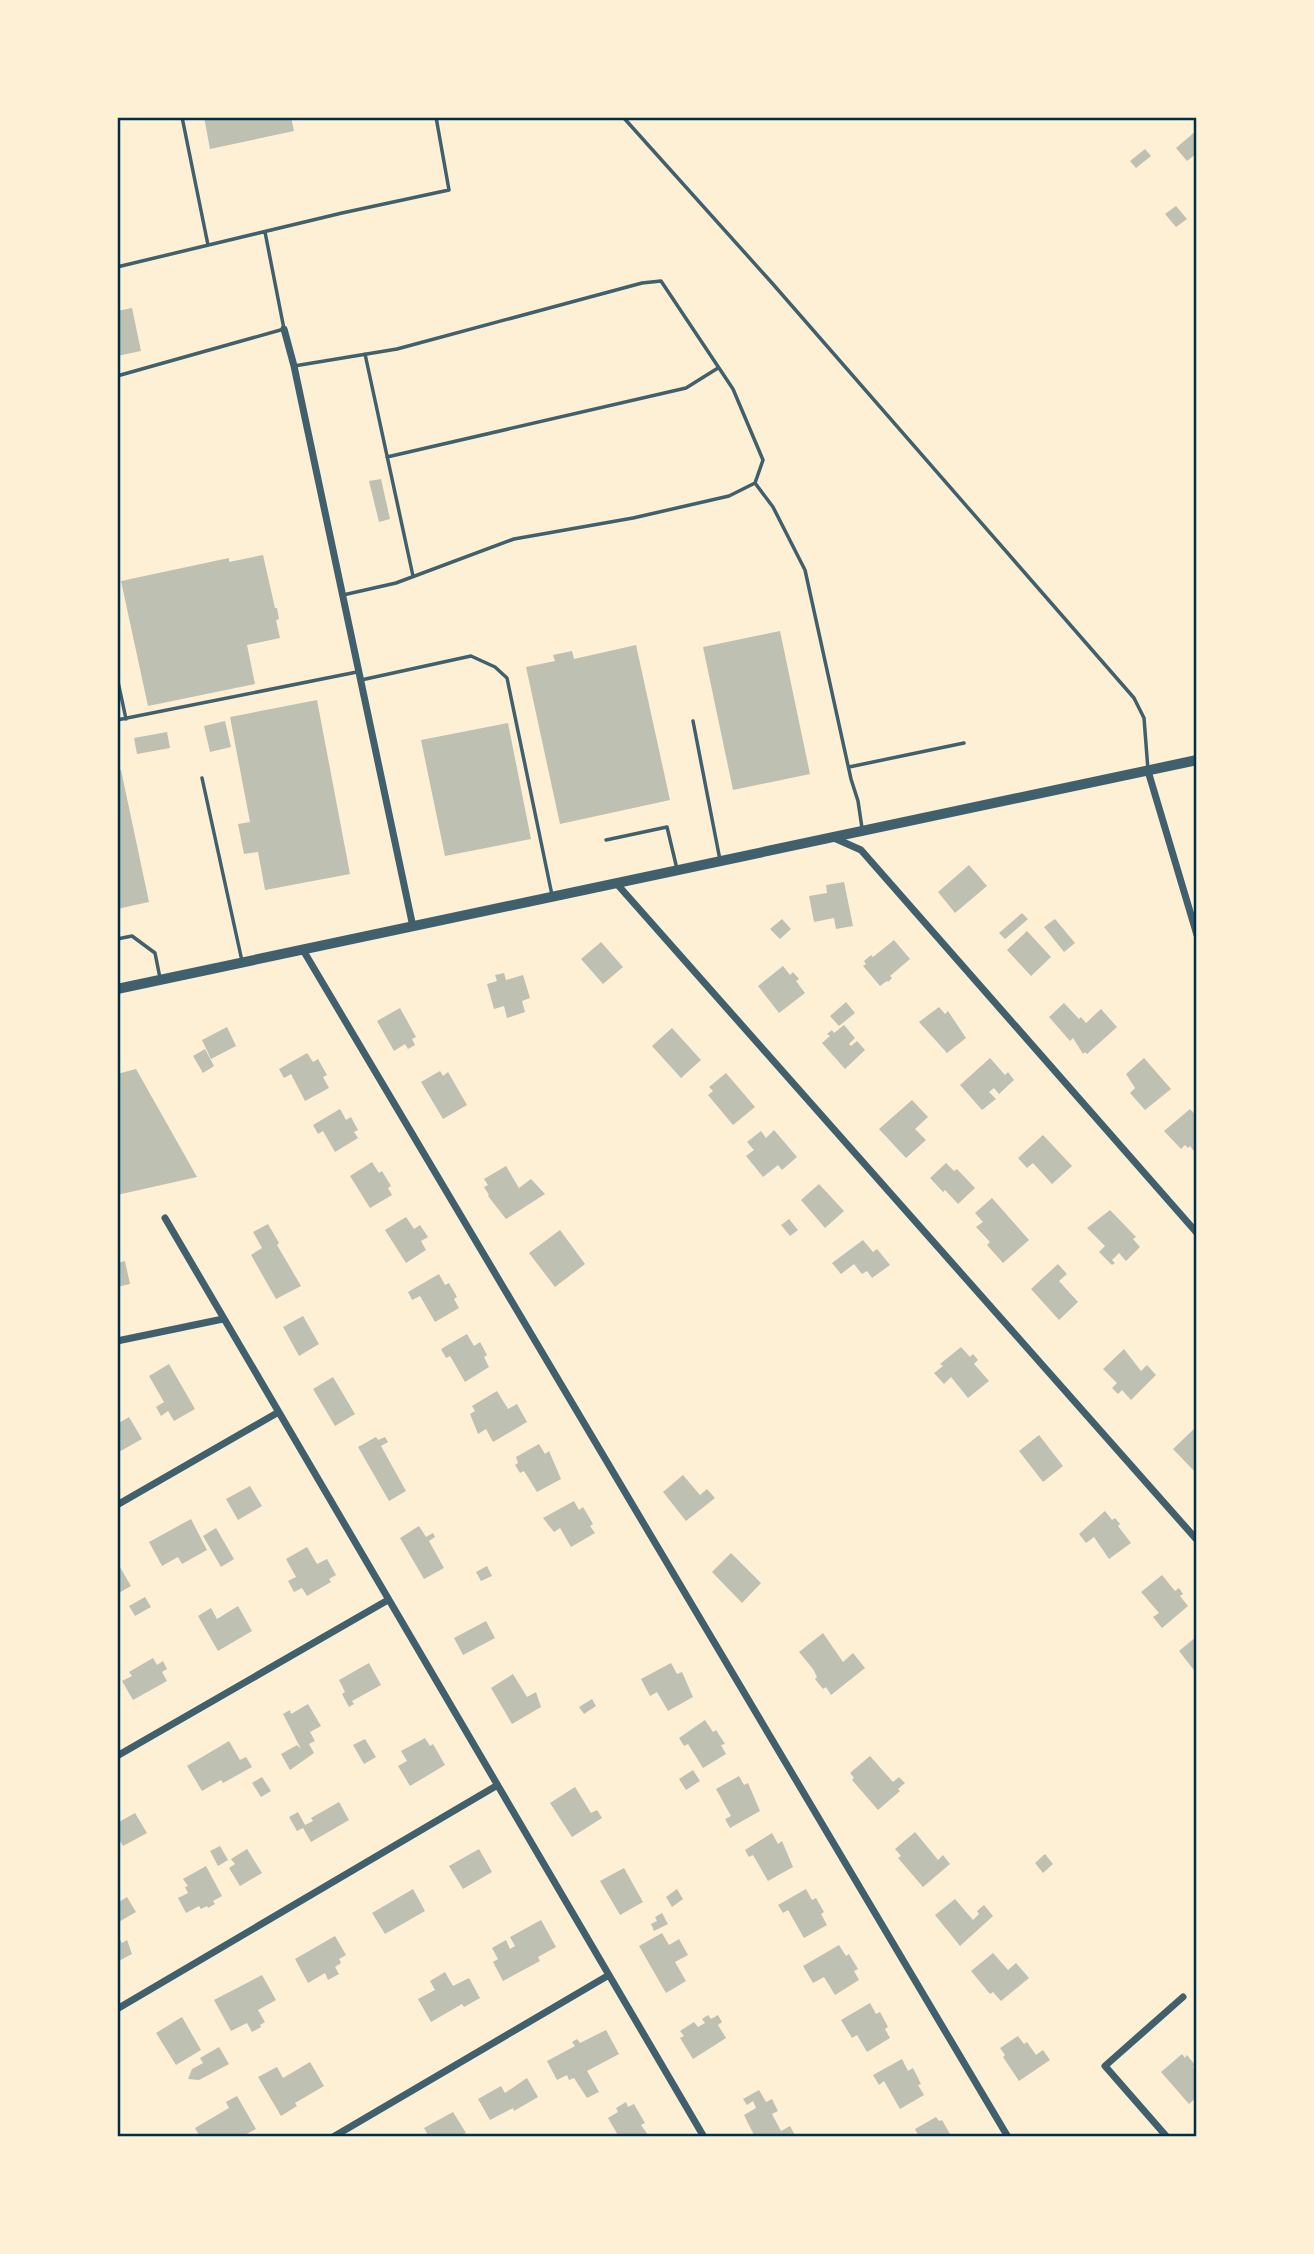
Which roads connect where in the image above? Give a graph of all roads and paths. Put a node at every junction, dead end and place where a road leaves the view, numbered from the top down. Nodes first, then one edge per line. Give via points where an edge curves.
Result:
1 (182, 117) edge
2 (436, 117) edge
3 (623, 117) edge
4 (265, 232) junction
5 (208, 245) junction
6 (117, 267) edge
7 (284, 329) junction
8 (365, 354) junction
9 (294, 366) junction
10 (719, 367) junction
11 (117, 376) edge
12 (387, 457) junction
13 (755, 483) junction
14 (413, 576) junction
15 (343, 595) junction
16 (359, 671) junction
17 (117, 677) edge
18 (361, 680) junction
19 (126, 719) junction
20 (117, 720) edge
21 (693, 721) dead end
22 (964, 743) dead end
23 (1197, 760) edge
24 (849, 767) junction
25 (1148, 771) junction
26 (202, 778) dead end
27 (862, 832) junction
28 (834, 838) junction
29 (606, 840) dead end
30 (720, 862) junction
31 (677, 871) junction
32 (617, 884) junction
33 (553, 897) junction
34 (413, 927) junction
35 (1197, 934) edge
36 (117, 939) edge
37 (303, 950) junction
38 (242, 963) junction
39 (161, 980) junction
40 (117, 989) edge
41 (165, 1218) dead end
42 (1197, 1233) edge
43 (223, 1319) junction
44 (117, 1341) edge
45 (278, 1413) junction
46 (117, 1505) edge
47 (1197, 1541) edge
48 (388, 1600) junction
49 (117, 1756) edge
50 (496, 1786) junction
51 (609, 1975) junction
52 (1183, 1997) dead end
53 (117, 2009) edge
54 (333, 2137) edge
55 (704, 2137) edge
56 (1008, 2137) edge
57 (1167, 2137) edge

1 - 5 lane
2 - 4 lane via 449,191
3 - 25 lane via 1133,698 1144,718
4 - 5 lane
4 - 7 lane
5 - 6 lane
7 - 9 street
7 - 11 lane
8 - 9 lane
8 - 10 lane via 661,281
8 - 12 lane
9 - 15 street
10 - 12 lane via 686,388
10 - 13 lane via 762,460
12 - 14 lane
13 - 14 lane via 729,496 514,539
13 - 24 lane via 773,507 805,570
14 - 15 lane
15 - 16 street
16 - 18 street
16 - 19 lane
17 - 19 lane
18 - 33 lane via 471,656 506,678
18 - 34 street
19 - 20 lane
21 - 30 lane
22 - 24 lane
23 - 25 street
24 - 27 lane
25 - 27 street
25 - 35 street
26 - 38 lane
27 - 28 street
28 - 30 street
28 - 42 street via 860,850
29 - 31 lane via 667,827
30 - 31 street
31 - 32 street
32 - 33 street
32 - 47 street
33 - 34 street
34 - 37 street
36 - 39 lane via 132,936 155,953
37 - 38 street
37 - 56 street
38 - 39 street
39 - 40 street
41 - 43 street
43 - 44 street
43 - 45 street
45 - 46 street
45 - 48 street
48 - 49 street
48 - 50 street
50 - 51 street
50 - 53 street
51 - 54 street
51 - 55 street
52 - 57 street via 1105,2066

